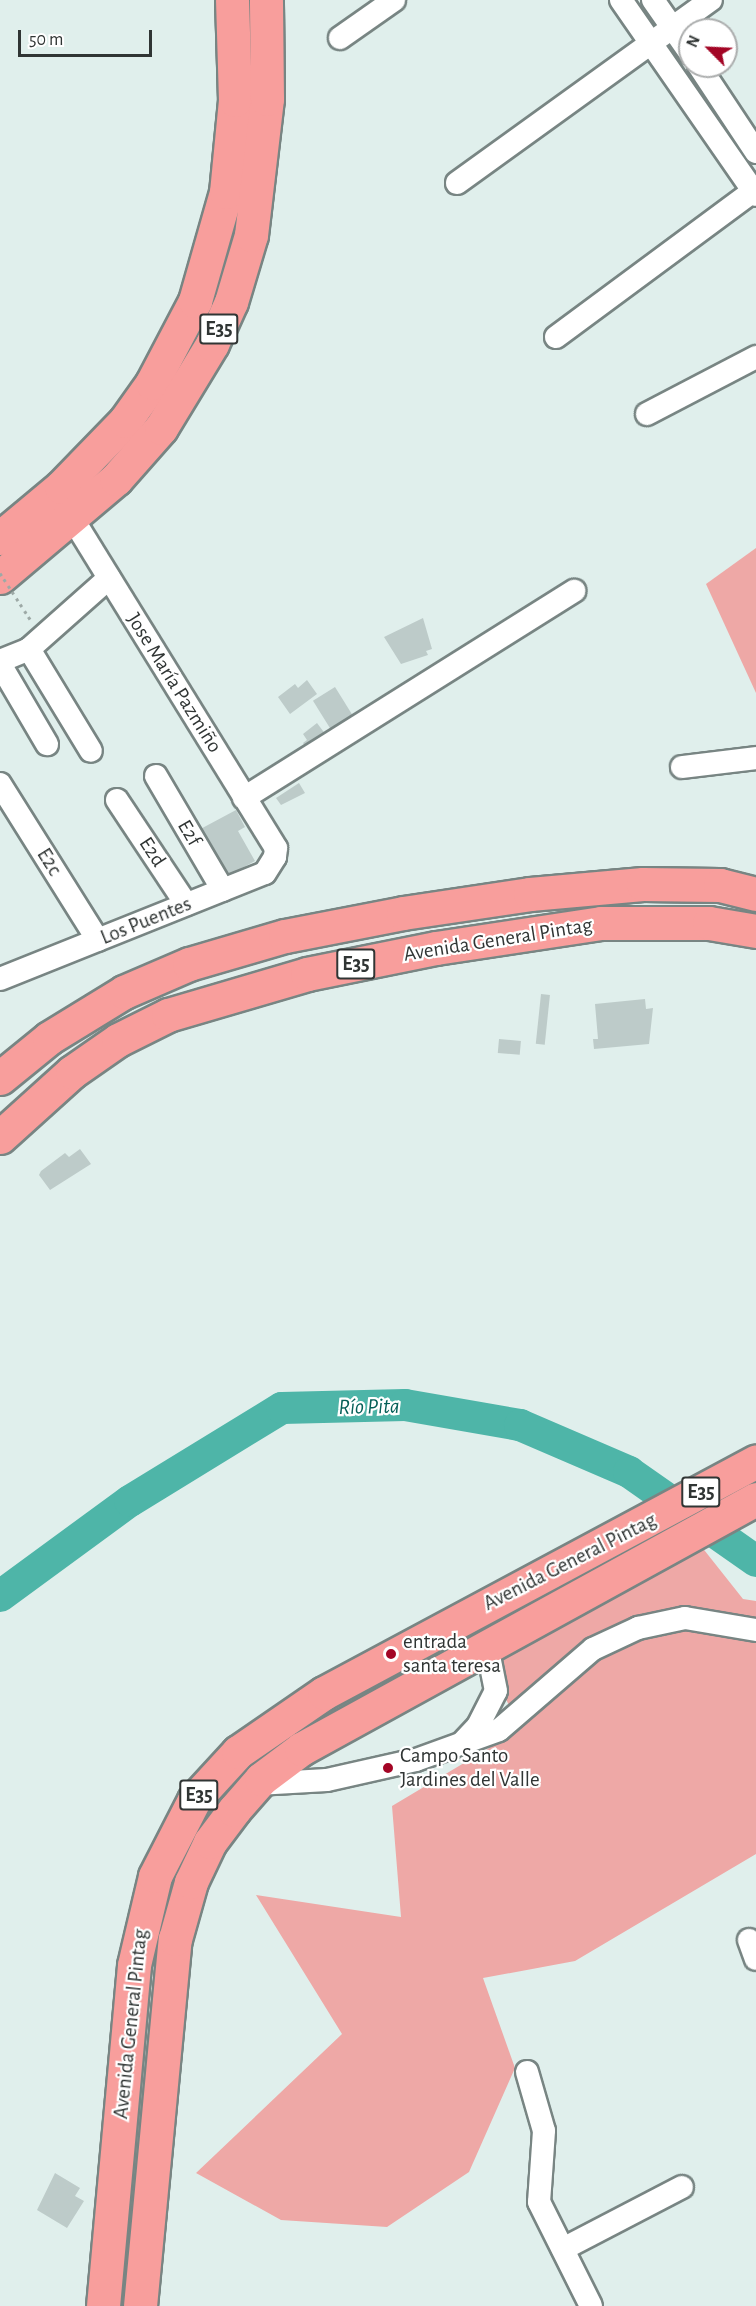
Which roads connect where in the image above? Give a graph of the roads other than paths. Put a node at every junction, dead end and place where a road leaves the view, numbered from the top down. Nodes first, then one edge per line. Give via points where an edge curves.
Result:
1 (232, 0) edge
2 (266, 0) edge
3 (394, 0) edge
4 (621, 0) edge
5 (654, 0) edge
6 (711, 0) edge
7 (673, 27) junction
8 (678, 35) edge
9 (340, 38) dead end
10 (651, 42) junction
11 (707, 78) edge
12 (756, 152) edge
13 (457, 183) dead end
14 (755, 192) edge
15 (556, 337) dead end
16 (756, 357) edge
17 (647, 414) dead end
18 (73, 519) junction
19 (0, 538) edge
20 (0, 575) edge
21 (109, 578) junction
22 (574, 591) dead end
23 (29, 650) junction
24 (0, 662) edge
25 (47, 744) dead end
26 (91, 751) dead end
27 (756, 759) edge
28 (682, 767) dead end
29 (156, 776) dead end
30 (0, 784) edge
31 (244, 798) junction
32 (117, 800) dead end
33 (276, 848) joint
34 (223, 890) junction
35 (756, 894) edge
36 (186, 904) junction
37 (756, 931) edge
38 (98, 940) junction
39 (0, 979) edge
40 (0, 1078) edge
41 (0, 1137) edge
42 (756, 1461) edge
43 (756, 1499) edge
44 (652, 1538) junction
45 (756, 1630) edge
46 (487, 1646) junction
47 (496, 1691) junction
48 (526, 1708) junction
49 (461, 1744) junction
50 (257, 1784) junction
51 (527, 2072) dead end
52 (682, 2187) dead end
53 (563, 2249) junction
54 (103, 2306) edge
55 (140, 2306) edge
56 (591, 2306) edge

1 - 19 highway, E35 via 235,100 226,192 195,301 152,383 125,421 61,487
2 - 18 highway, E35 via 267,99 261,169 250,235 231,302 196,372 160,428 117,479
3 - 9 street
4 - 10 street
5 - 7 street
6 - 7 street
7 - 8 street
7 - 10 street
10 - 13 street
10 - 14 street
11 - 12 street
14 - 15 street
16 - 17 street
18 - 20 highway, E35
18 - 21 street, Jose María Pazmiño
21 - 23 street
21 - 31 street, Jose María Pazmiño
22 - 31 street
23 - 24 street
23 - 26 street
24 - 25 street
27 - 28 street
29 - 34 street, E2f
30 - 38 street, E2c
31 - 33 street, Jose María Pazmiño
32 - 36 street, E2d
33 - 34 street, Los Puentes via 265,873
34 - 36 street, Los Puentes
35 - 40 highway, Avenida General Pintag / E35 via 720,885 643,884 552,892 403,913 285,936 189,964 124,992 49,1038
36 - 38 street, Los Puentes
37 - 41 highway, Avenida General Pintag / E35 via 699,923 601,923 436,948 307,974 168,1015 118,1040 72,1072
38 - 39 street, Los Puentes
42 - 44 highway, Avenida General Pintag / E35
43 - 44 highway, Avenida General Pintag / E35
44 - 46 highway, Avenida General Pintag / E35
44 - 54 highway, Avenida General Pintag / E35 via 324,1692 238,1752 194,1800 155,1876 134,1965
45 - 48 street via 685,1618 638,1628 593,1649
46 - 47 street
46 - 50 highway, Avenida General Pintag / E35 via 301,1749
47 - 48 street
47 - 49 street via 478,1726
48 - 49 street via 499,1730
49 - 50 street via 416,1760 327,1780
50 - 55 highway, Avenida General Pintag / E35 via 210,1842 191,1882 175,1939
51 - 53 street via 544,2132 539,2202
52 - 53 street
53 - 56 street

